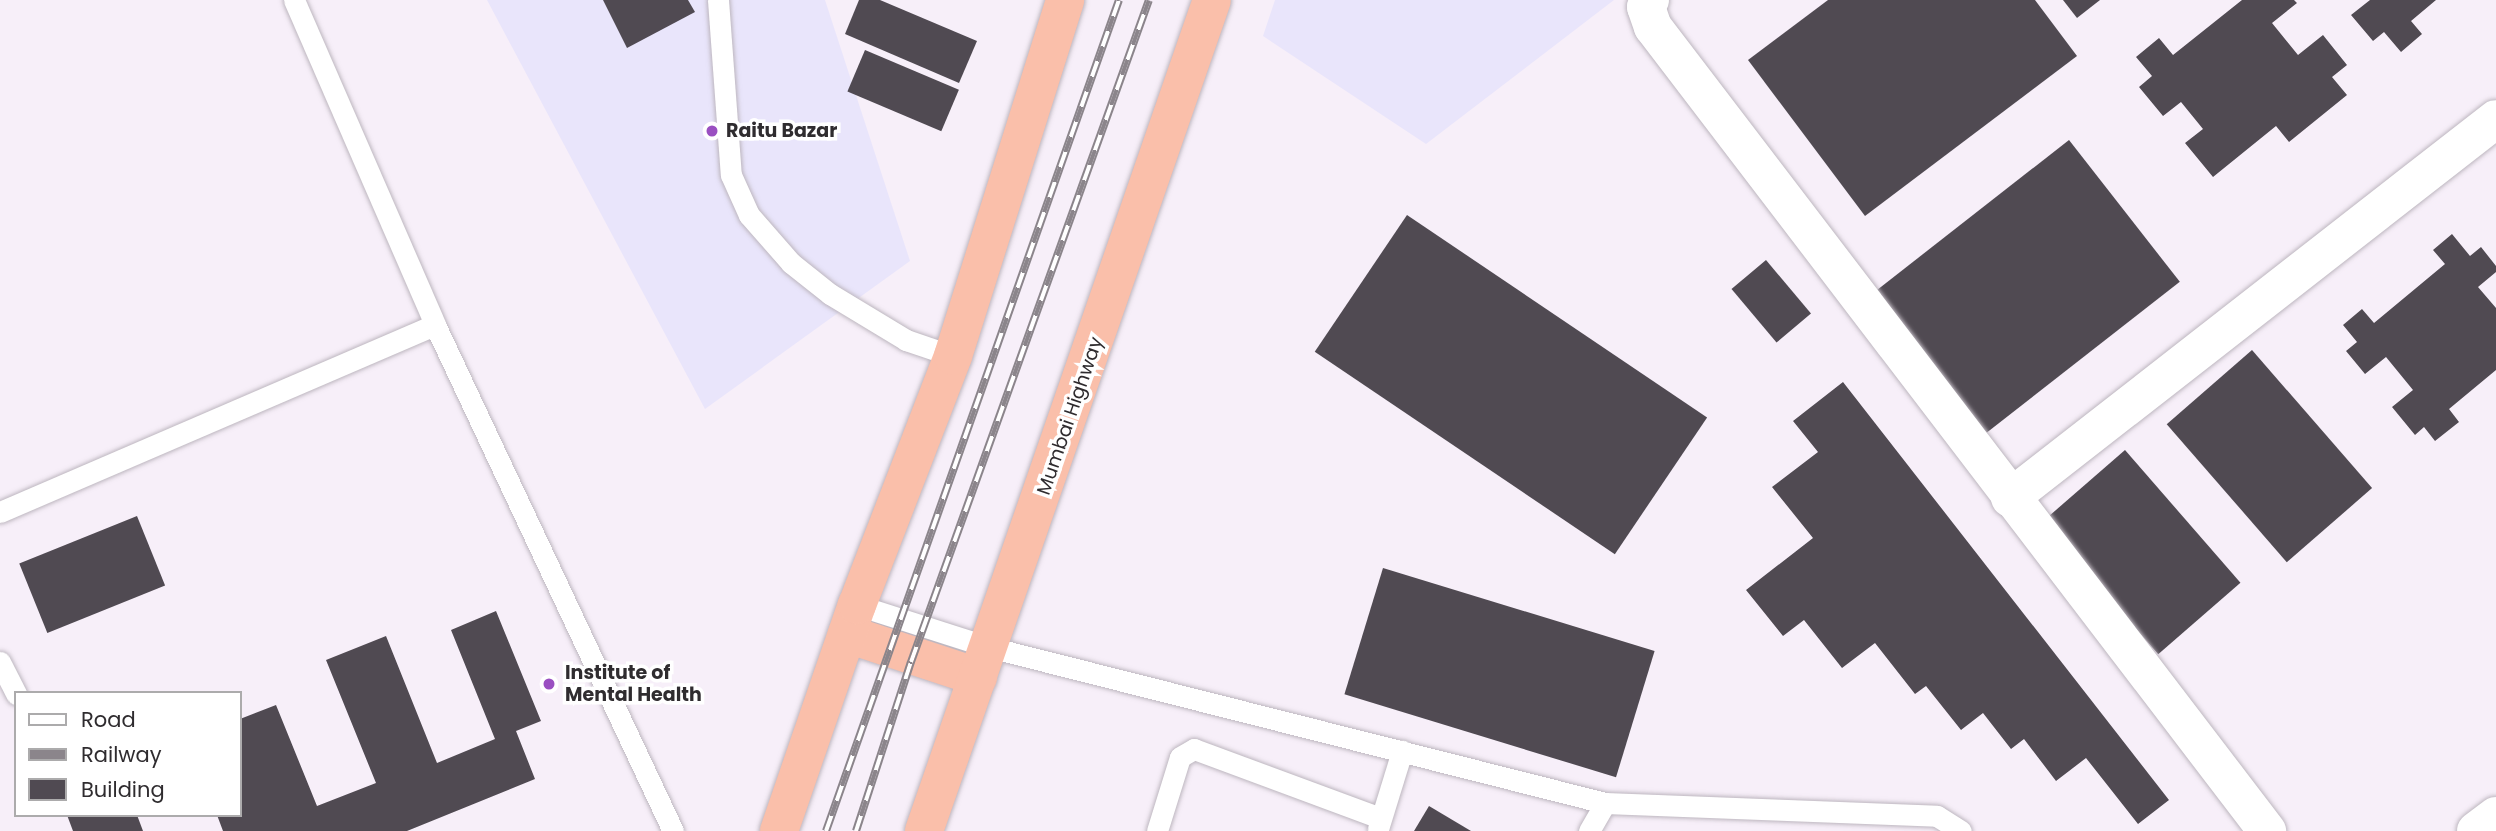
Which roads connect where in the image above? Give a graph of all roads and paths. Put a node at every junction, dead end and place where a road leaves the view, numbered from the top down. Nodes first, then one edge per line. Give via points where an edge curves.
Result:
1 (294, 0) edge
2 (718, 0) edge
3 (1065, 0) edge
4 (1212, 0) edge
5 (1650, 0) edge
6 (2496, 119) edge
7 (435, 325) junction
8 (953, 356) junction
9 (2010, 498) junction
10 (0, 512) edge
11 (852, 619) junction
12 (0, 662) edge
13 (983, 662) junction
14 (14, 691) edge
15 (1402, 751) junction
16 (1605, 803) junction
17 (1883, 813) junction
18 (2496, 816) edge
19 (1379, 825) edge
20 (673, 831) edge
21 (779, 831) edge
22 (924, 831) edge
23 (1157, 831) edge
24 (1589, 831) edge
25 (1870, 831) edge
26 (1961, 831) edge
27 (2267, 831) edge
28 (2476, 831) edge

1 - 7 lane
2 - 8 lane via 731,174 749,215 791,263 830,294 906,340
3 - 8 highway
4 - 13 highway, Mumbai Highway
5 - 9 street via 1646,7 1653,27
6 - 9 street
7 - 10 lane
7 - 20 lane
8 - 11 highway
9 - 27 street
11 - 13 highway
11 - 21 highway
12 - 14 lane
13 - 15 lane
13 - 22 highway, Mumbai Highway
15 - 16 lane
15 - 19 lane
16 - 17 lane
16 - 24 lane
17 - 25 lane
17 - 26 lane via 1937,816
18 - 28 street
19 - 23 lane via 1194,748 1180,757

